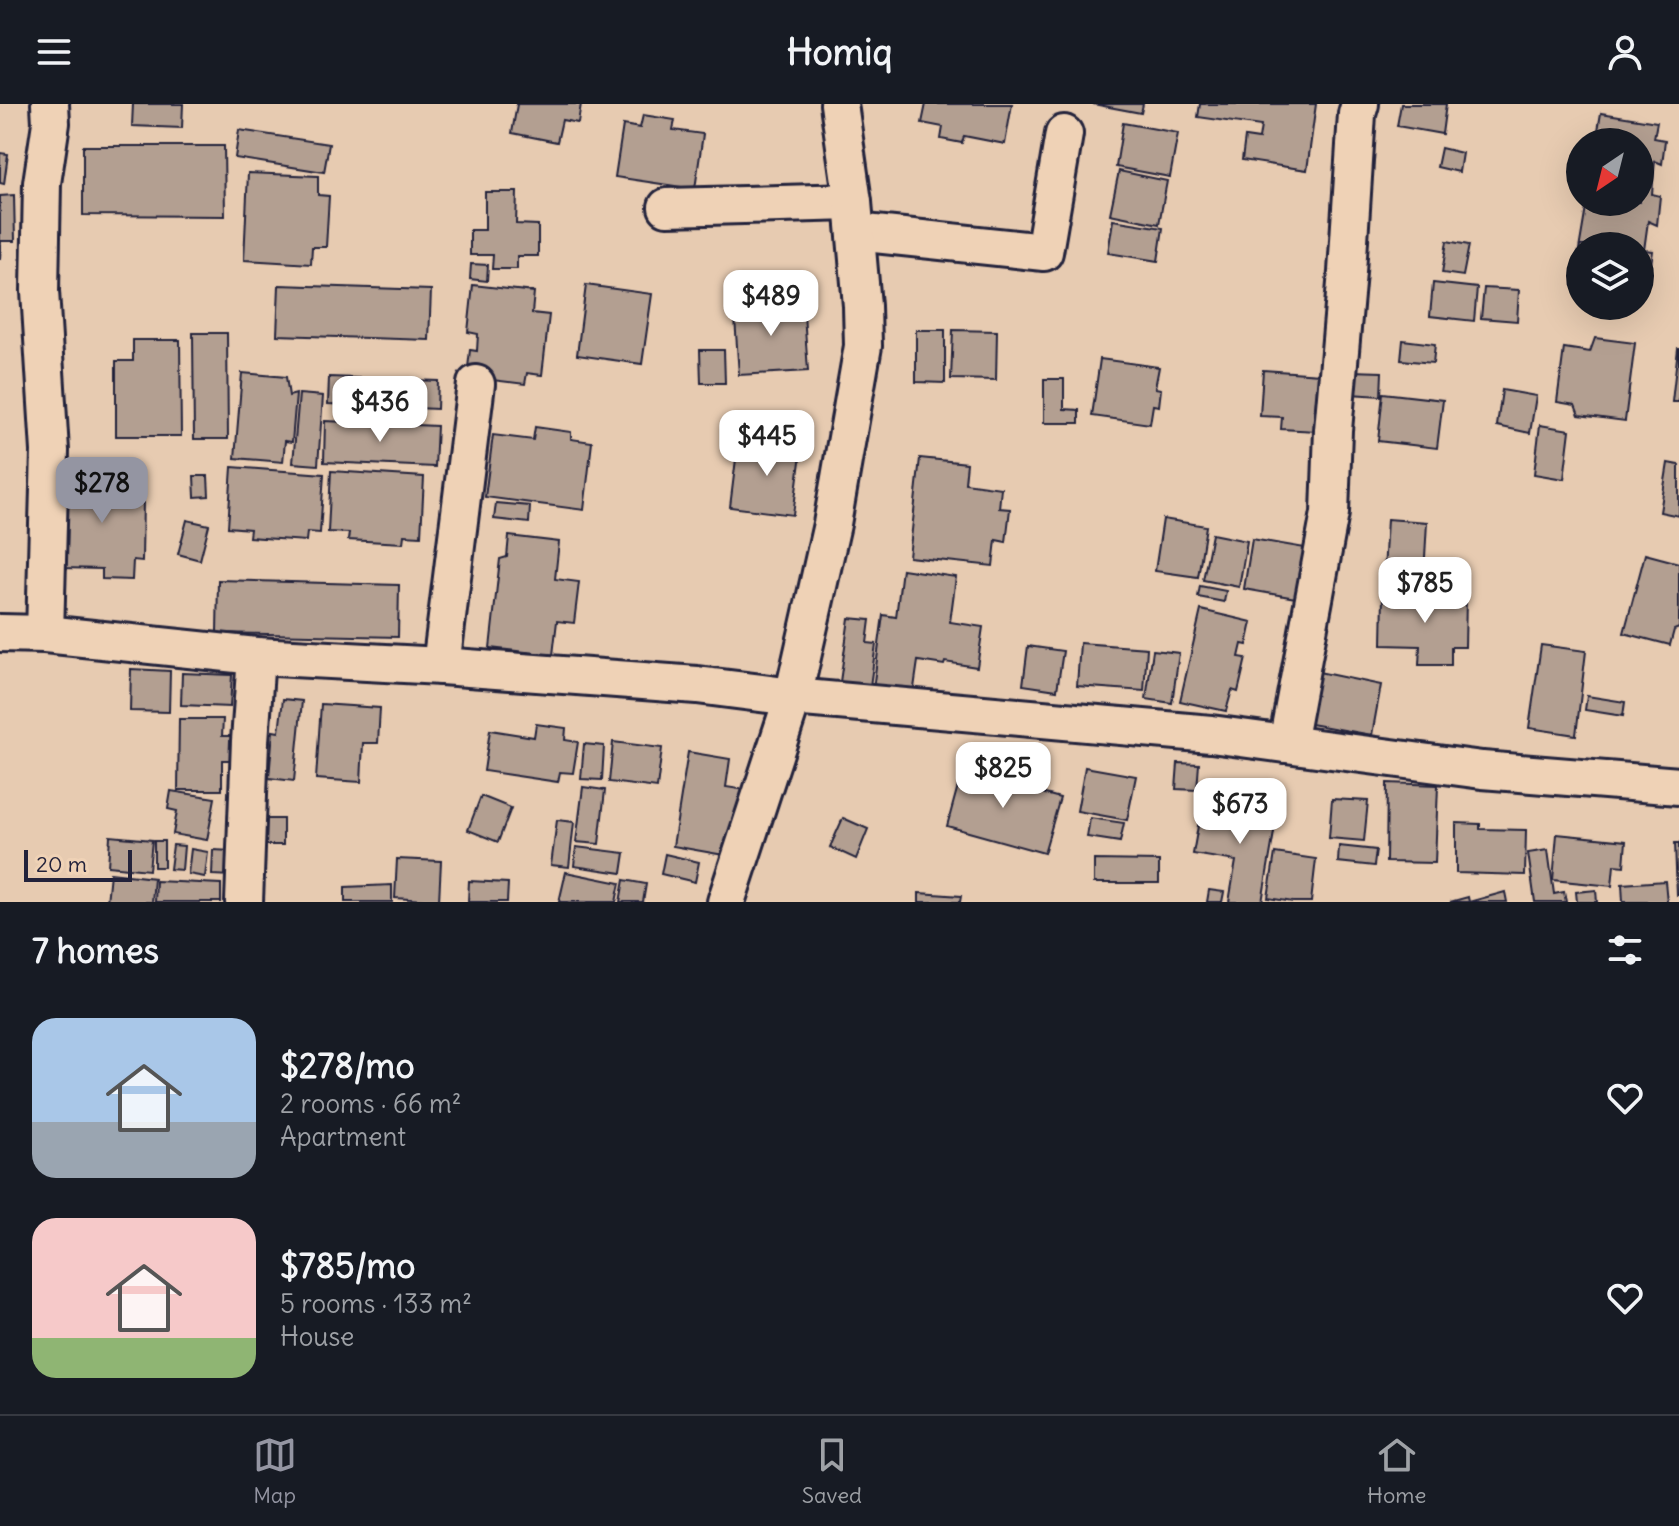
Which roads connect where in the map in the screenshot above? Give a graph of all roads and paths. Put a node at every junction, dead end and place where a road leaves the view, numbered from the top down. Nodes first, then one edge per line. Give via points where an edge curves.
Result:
1 (50, 104) edge
2 (839, 104) edge
3 (1360, 104) edge
4 (1064, 134) dead end
5 (667, 207) dead end
6 (854, 217) junction
7 (476, 384) dead end
8 (0, 633) edge
9 (45, 634) junction
10 (256, 656) junction
11 (441, 666) junction
12 (793, 697) junction
13 (1287, 744) junction
14 (1679, 786) edge
15 (244, 902) edge
16 (726, 902) edge

1 - 9 street via 40,291 50,451
2 - 6 street
3 - 13 street via 1330,513
4 - 6 street via 1044,252
5 - 6 street
6 - 12 street via 863,346 832,524
7 - 11 street
8 - 9 street
9 - 10 street
10 - 11 street
10 - 15 street
11 - 12 street via 669,682
12 - 13 street
12 - 16 street
13 - 14 street via 1482,770

